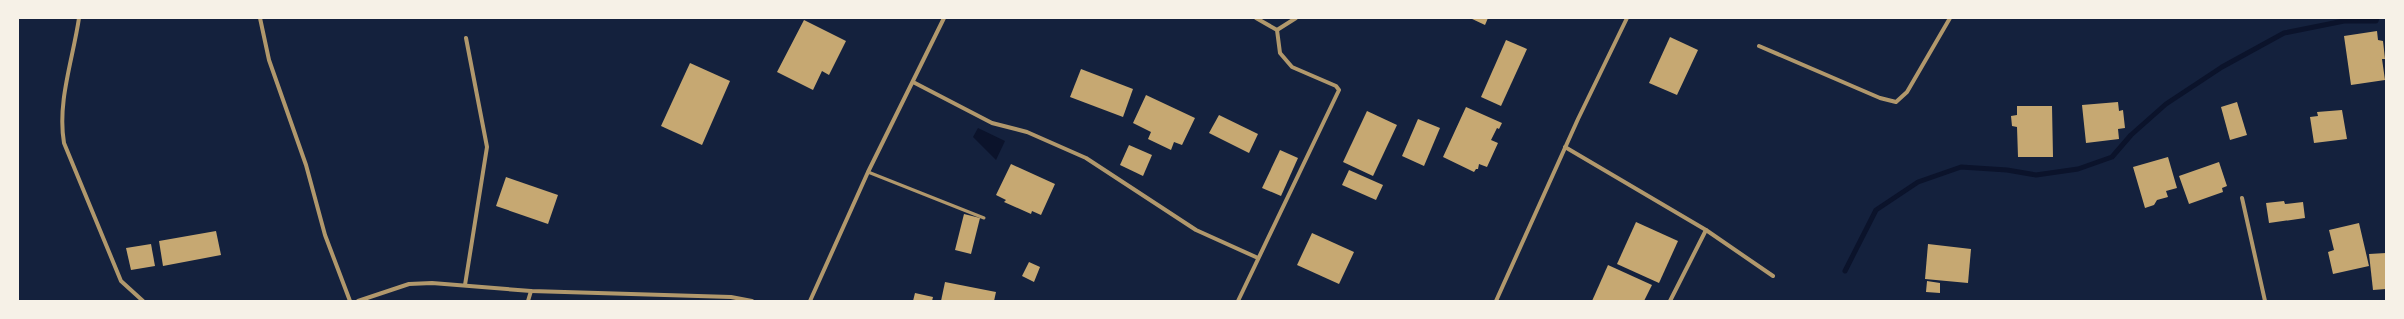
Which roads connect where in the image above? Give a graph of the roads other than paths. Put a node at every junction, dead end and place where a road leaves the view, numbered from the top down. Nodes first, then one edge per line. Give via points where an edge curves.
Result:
1 (79, 18) edge
2 (260, 18) edge
3 (944, 18) edge
4 (1256, 18) edge
5 (1296, 18) edge
6 (1627, 18) edge
7 (1950, 18) edge
8 (1277, 30) junction
9 (466, 38) dead end
10 (1759, 46) dead end
11 (913, 82) junction
12 (1565, 147) junction
13 (868, 172) junction
14 (2242, 198) dead end
15 (984, 218) dead end
16 (1706, 230) junction
17 (1258, 258) junction
18 (1773, 276) dead end
19 (465, 285) junction
20 (531, 291) junction
21 (376, 294) junction
22 (143, 301) edge
23 (350, 301) edge
24 (358, 301) edge
25 (375, 301) edge
26 (528, 301) edge
27 (752, 301) edge
28 (810, 301) edge
29 (1238, 301) edge
30 (1496, 301) edge
31 (1670, 301) edge
32 (2264, 301) edge

1 - 22 street via 62,105 61,125 64,143 120,281
2 - 23 street via 269,60 306,165 325,235
3 - 11 street
4 - 8 street
5 - 8 street
6 - 12 street
7 - 10 street via 1906,92 1896,102 1880,98
8 - 17 street via 1280,53 1292,67 1336,86 1339,90
9 - 19 street via 487,147
11 - 13 street
11 - 17 street via 992,123 1027,132 1086,158 1196,230
12 - 16 street
12 - 30 street
13 - 15 lane
13 - 28 street
14 - 32 street
16 - 18 street
16 - 31 street
17 - 29 street
19 - 20 street
19 - 21 street via 409,284
20 - 26 street
20 - 27 street via 710,296
21 - 24 street
21 - 25 street

